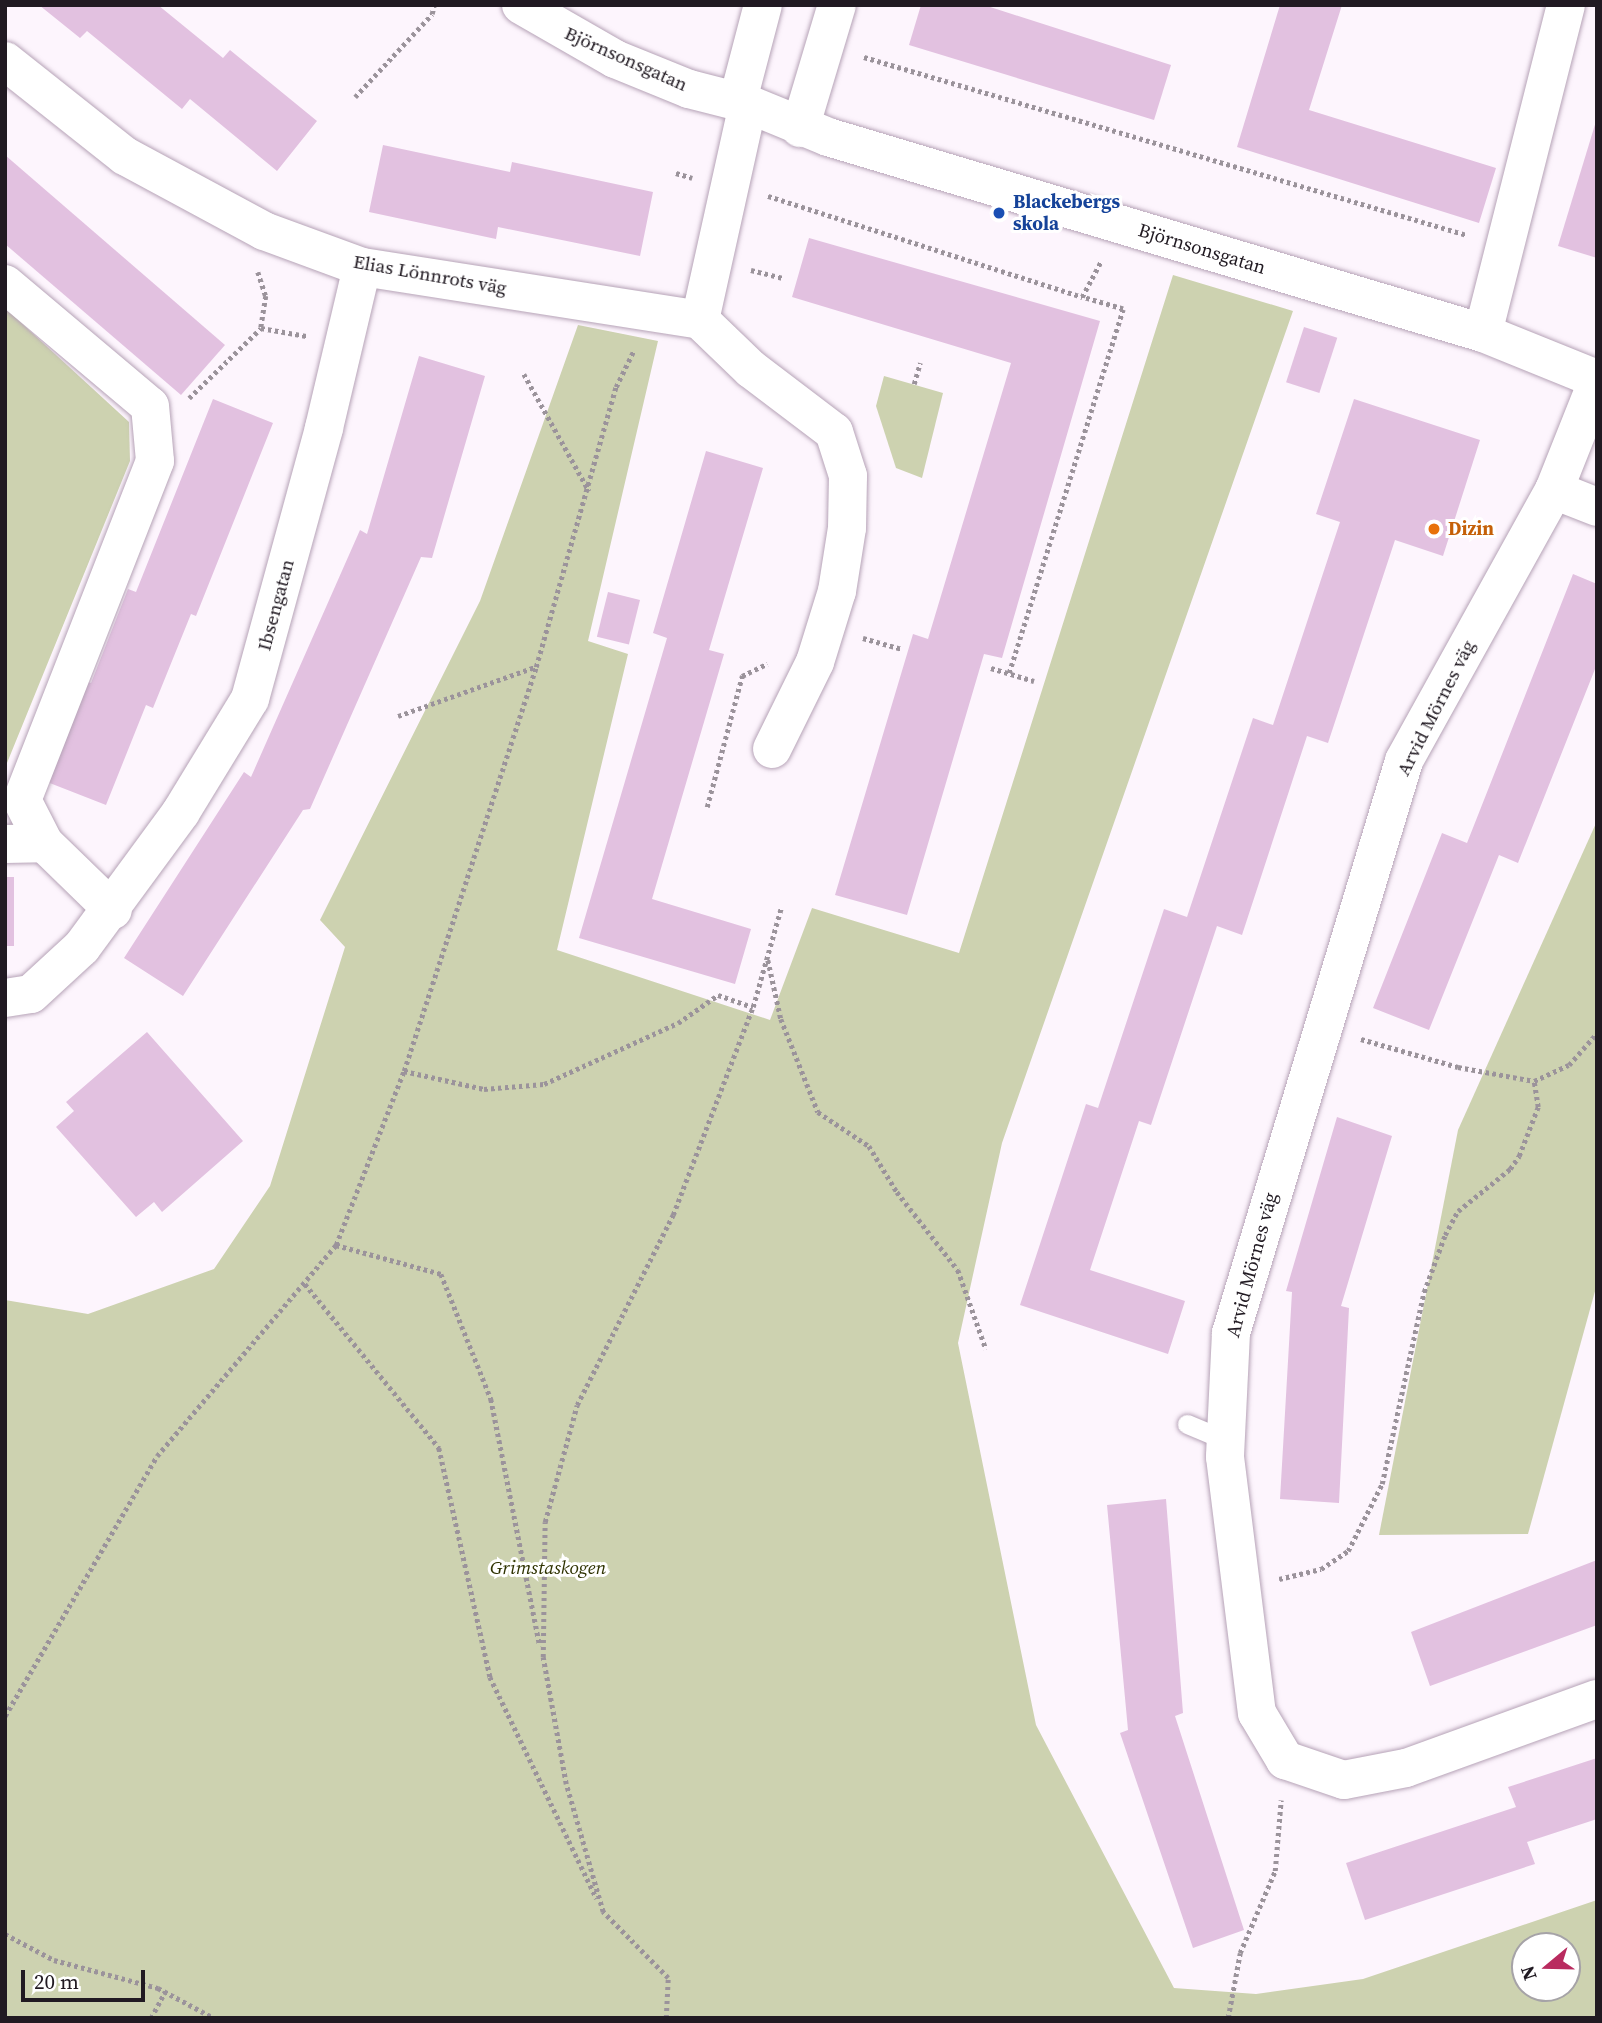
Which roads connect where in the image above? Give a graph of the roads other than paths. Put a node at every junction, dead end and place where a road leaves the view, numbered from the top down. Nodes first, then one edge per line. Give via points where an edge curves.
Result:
1 (521, 5) edge
2 (764, 5) edge
3 (837, 5) edge
4 (1566, 5) edge
5 (5, 61) edge
6 (743, 102) junction
7 (800, 128) junction
8 (362, 267) junction
9 (5, 284) edge
10 (700, 320) junction
11 (1483, 333) junction
12 (1597, 381) edge
13 (1554, 490) junction
14 (1597, 507) edge
15 (772, 749) dead end
16 (44, 843) junction
17 (5, 844) edge
18 (113, 910) junction
19 (5, 998) edge
20 (1187, 1424) dead end
21 (1225, 1440) junction
22 (1597, 1699) edge

1 - 6 street, Björnsonsgatan via 615,59 689,89
2 - 6 street
3 - 7 street
4 - 11 street
5 - 8 street, Elias Lönnrots väg via 125,156 264,230
6 - 7 street, Björnsonsgatan
6 - 10 street
7 - 11 street, Björnsonsgatan
8 - 10 street, Elias Lönnrots väg
8 - 18 street, Ibsengatan via 250,699 181,812
9 - 16 street via 150,406 155,461 22,800
10 - 15 street via 751,369 834,432 848,476 847,528 837,591 815,662
11 - 12 street, Björnsonsgatan
12 - 13 street, Arvid Mörnes väg
13 - 14 street
13 - 21 street, Arvid Mörnes väg via 1404,761 1231,1333
16 - 17 street
16 - 18 street
18 - 19 street, Ibsengatan via 82,947 31,994
20 - 21 lane
21 - 22 street, Arvid Mörnes väg via 1257,1713 1285,1760 1344,1780 1406,1768

